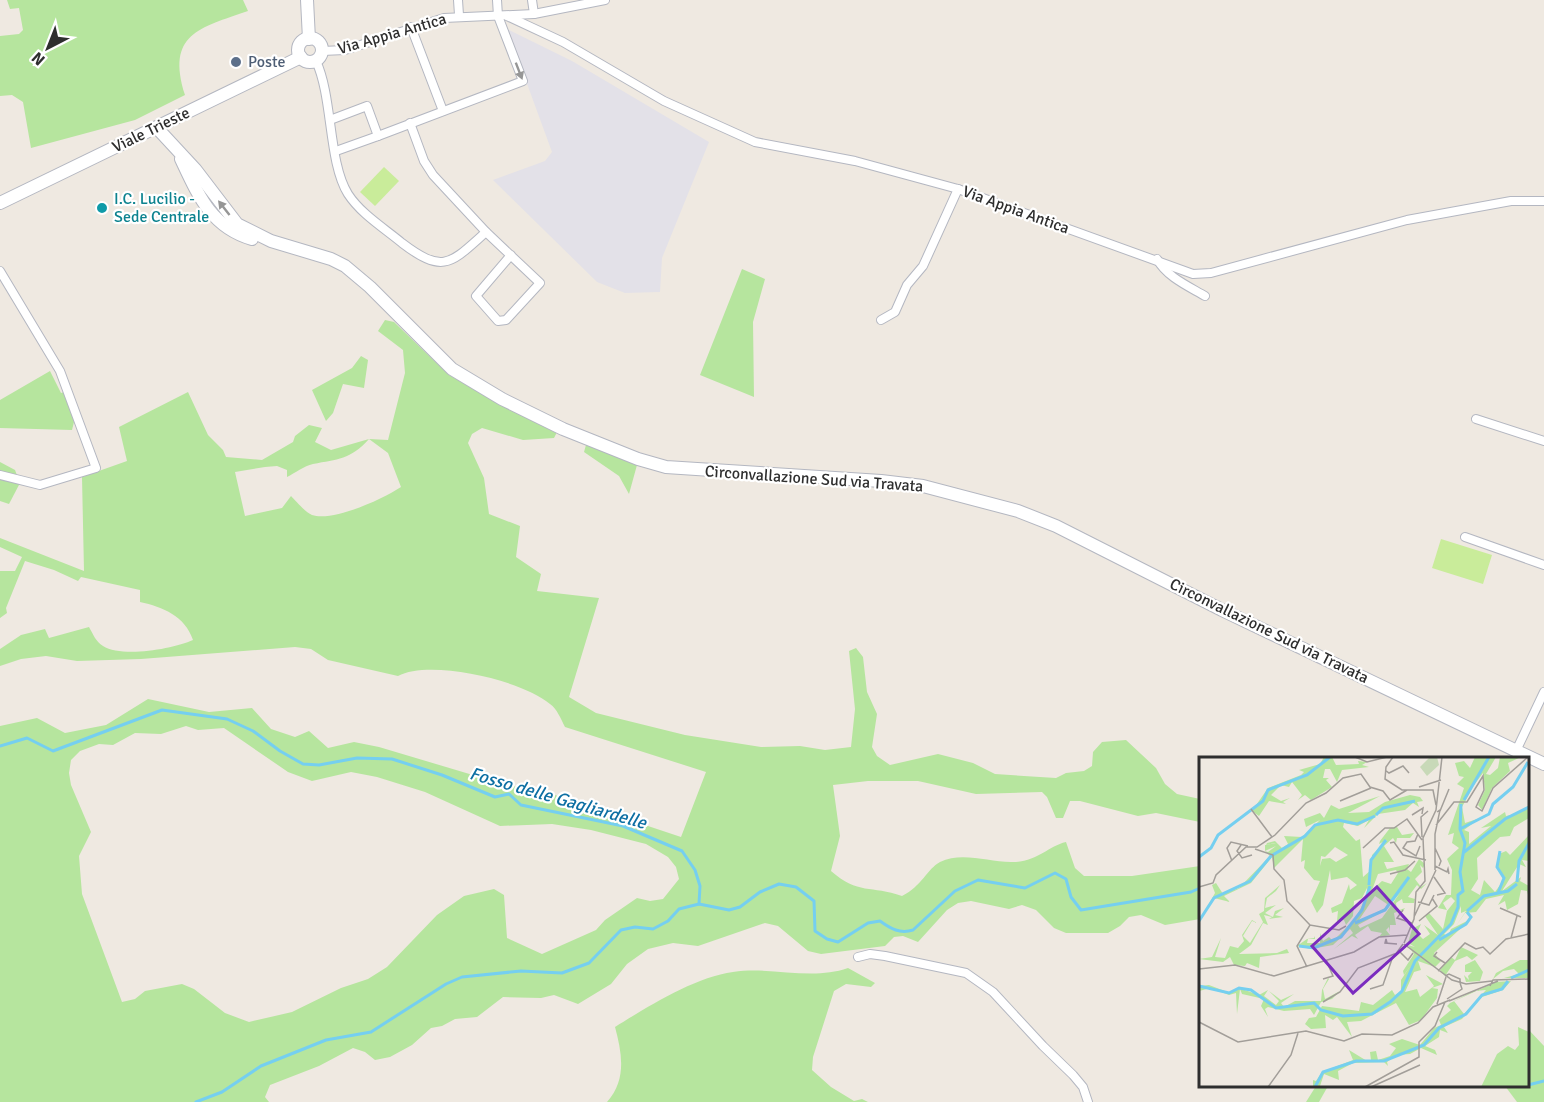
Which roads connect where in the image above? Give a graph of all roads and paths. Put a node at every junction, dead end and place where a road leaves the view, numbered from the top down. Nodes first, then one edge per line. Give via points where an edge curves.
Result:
1 (307, 0) edge
2 (458, 0) edge
3 (497, 0) edge
4 (532, 0) edge
5 (605, 0) edge
6 (534, 14) junction
7 (459, 15) junction
8 (503, 16) junction
9 (411, 27) junction
10 (309, 39) junction
11 (319, 56) junction
12 (301, 57) junction
13 (443, 111) junction
14 (330, 120) junction
15 (410, 123) junction
16 (157, 128) junction
17 (378, 136) junction
18 (336, 151) junction
19 (958, 189) junction
20 (1544, 201) edge
21 (0, 203) edge
22 (486, 232) junction
23 (511, 255) junction
24 (1157, 259) junction
25 (0, 271) edge
26 (1205, 296) dead end
27 (881, 320) dead end
28 (1476, 419) dead end
29 (1544, 441) edge
30 (0, 475) edge
31 (1465, 537) dead end
32 (1544, 565) edge
33 (1544, 692) edge
34 (1516, 751) junction
35 (1529, 757) edge
36 (1529, 757) edge
37 (1544, 764) edge
38 (858, 957) dead end
39 (1088, 1102) edge

1 - 10 street
2 - 7 street
3 - 8 street
4 - 6 street
5 - 6 street
6 - 8 street
7 - 8 street, Via Appia Antica
7 - 9 street, Via Appia Antica
8 -> 13 street via 523,81
8 - 19 street, Via Appia Antica via 563,42 664,101 755,142 855,161
9 - 11 street, Via Appia Antica
9 - 13 street
10 - 11 street via 318,42
10 - 12 street via 300,46
11 - 12 street via 306,61
11 - 14 street
12 - 16 street, Viale Trieste
13 - 15 street
14 - 17 street via 367,106
14 - 18 street
15 - 17 street
15 - 22 street via 433,175
16 - 21 street, Viale Trieste
16 - 34 street, Circonvallazione Sud via Travata via 178,153 222,226 236,234 345,266 452,369 502,399 597,444 666,467 923,486 1018,511
17 - 18 street
18 - 22 street via 344,184 356,203 427,261 458,257
19 - 24 street, Via Appia Antica
19 - 27 street via 923,266 907,285 895,312
20 - 24 street, Via Appia Antica via 1511,201 1407,220 1203,274 1184,271
22 - 23 street
23 - 23 street via 540,283 506,320 498,321 476,296
24 - 26 street via 1167,272
25 - 30 street via 60,371 96,468 40,485
28 - 29 street
31 - 32 street
33 - 34 street
34 - 36 street, Circonvallazione Sud via Travata
35 - 37 street, Circonvallazione Sud via Travata
38 - 39 street via 870,954 955,969 982,982 1073,1075

